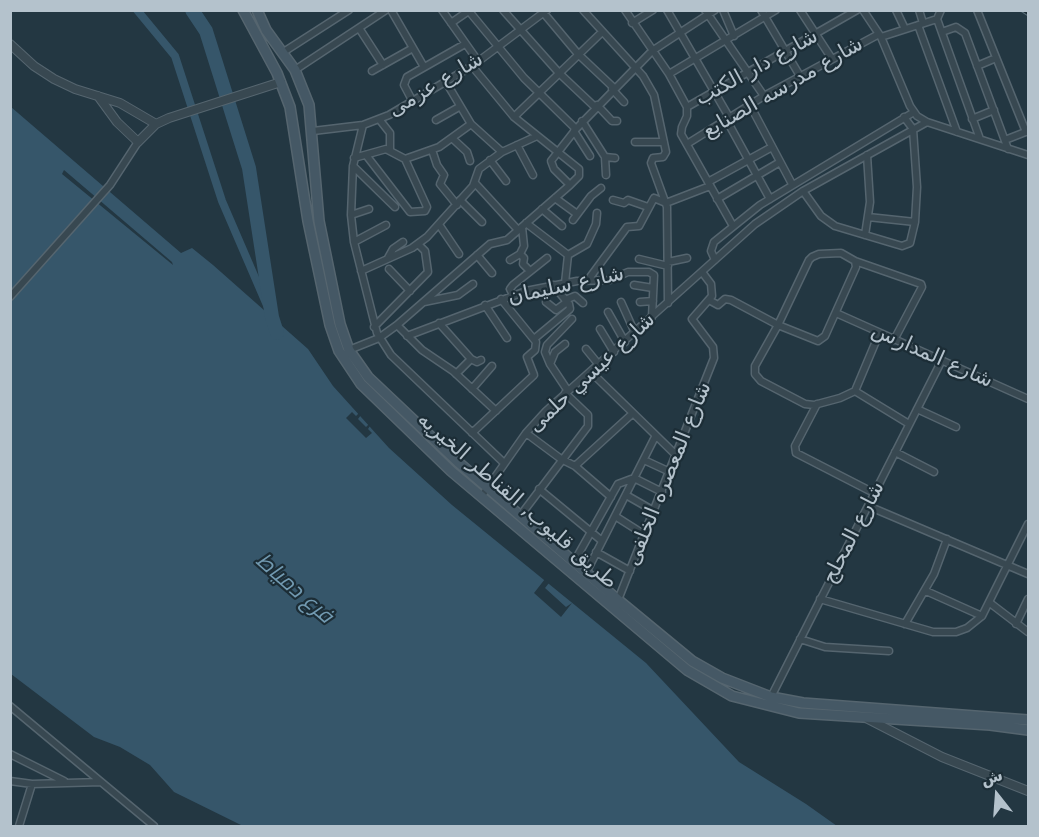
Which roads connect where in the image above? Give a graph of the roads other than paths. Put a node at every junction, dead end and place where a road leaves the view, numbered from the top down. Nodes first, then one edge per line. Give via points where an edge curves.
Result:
1 (243, 10) edge
2 (257, 10) edge
3 (349, 10) edge
4 (386, 10) edge
5 (391, 10) edge
6 (442, 10) edge
7 (503, 10) edge
8 (583, 10) edge
9 (625, 10) edge
10 (653, 10) edge
11 (667, 10) edge
12 (716, 10) edge
13 (723, 10) edge
14 (761, 10) edge
15 (776, 10) edge
16 (857, 10) edge
17 (863, 10) edge
18 (896, 10) edge
19 (919, 10) edge
20 (940, 10) edge
21 (977, 10) edge
22 (469, 11) edge
23 (544, 11) edge
24 (707, 12) edge
25 (805, 12) edge
26 (765, 17) junction
27 (937, 19) junction
28 (450, 23) junction
29 (633, 23) junction
30 (921, 24) junction
31 (359, 28) junction
32 (905, 29) junction
33 (519, 30) junction
34 (602, 32) junction
35 (680, 32) junction
36 (942, 32) junction
37 (818, 34) junction
38 (880, 35) junction
39 (734, 36) junction
40 (727, 40) junction
41 (10, 44) edge
42 (465, 44) junction
43 (496, 47) junction
44 (413, 48) junction
45 (652, 51) junction
46 (786, 52) junction
47 (282, 53) junction
48 (578, 54) junction
49 (832, 58) junction
50 (996, 58) junction
51 (695, 59) junction
52 (475, 64) junction
53 (383, 65) junction
54 (977, 66) junction
55 (424, 67) junction
56 (635, 68) junction
57 (295, 70) junction
58 (372, 71) dead end
59 (750, 72) junction
60 (559, 73) junction
61 (669, 74) junction
62 (800, 76) junction
63 (281, 82) junction
64 (446, 82) junction
65 (613, 89) junction
66 (714, 92) junction
67 (538, 93) junction
68 (98, 96) junction
69 (764, 96) junction
70 (413, 102) junction
71 (624, 102) dead end
72 (750, 105) junction
73 (596, 106) junction
74 (459, 107) junction
75 (687, 107) junction
76 (994, 110) junction
77 (914, 112) junction
78 (514, 117) junction
79 (904, 117) junction
80 (728, 118) junction
81 (972, 118) junction
82 (379, 119) junction
83 (436, 120) dead end
84 (582, 121) junction
85 (617, 122) dead end
86 (927, 122) junction
87 (156, 124) junction
88 (471, 124) junction
89 (363, 125) junction
90 (914, 129) junction
91 (575, 130) junction
92 (313, 131) junction
93 (957, 132) junction
94 (1027, 132) edge
95 (537, 136) junction
96 (453, 138) junction
97 (980, 139) junction
98 (1005, 140) junction
99 (138, 142) junction
100 (635, 142) dead end
101 (664, 142) junction
102 (687, 144) junction
103 (517, 145) junction
104 (772, 147) junction
105 (1008, 148) junction
106 (390, 149) junction
107 (432, 150) junction
108 (558, 150) junction
109 (502, 152) junction
110 (366, 155) junction
111 (867, 155) junction
112 (1029, 155) edge
113 (590, 156) dead end
114 (605, 157) junction
115 (354, 158) junction
116 (615, 158) dead end
117 (405, 159) junction
118 (490, 160) junction
119 (748, 160) junction
120 (471, 161) dead end
121 (780, 162) junction
122 (353, 166) junction
123 (533, 175) dead end
124 (606, 175) dead end
125 (757, 176) junction
126 (506, 181) dead end
127 (475, 183) junction
128 (709, 184) junction
129 (792, 184) junction
130 (570, 185) junction
131 (601, 188) dead end
132 (803, 191) junction
133 (555, 198) junction
134 (717, 199) junction
135 (770, 199) junction
136 (613, 200) dead end
137 (459, 202) junction
138 (666, 203) junction
139 (395, 207) dead end
140 (648, 207) junction
141 (369, 209) dead end
142 (542, 209) junction
143 (597, 213) dead end
144 (351, 215) junction
145 (868, 217) junction
146 (482, 222) dead end
147 (915, 222) junction
148 (386, 225) dead end
149 (440, 226) junction
150 (562, 226) dead end
151 (733, 226) junction
152 (522, 227) junction
153 (865, 235) junction
154 (403, 242) dead end
155 (354, 243) junction
156 (418, 244) junction
157 (459, 254) dead end
158 (520, 254) junction
159 (477, 255) junction
160 (568, 255) junction
161 (388, 258) junction
162 (547, 258) dead end
163 (687, 258) dead end
164 (639, 259) dead end
165 (510, 260) dead end
166 (715, 260) junction
167 (855, 261) junction
168 (668, 263) junction
169 (390, 270) dead end
170 (361, 271) junction
171 (530, 271) junction
172 (702, 272) junction
173 (492, 273) dead end
174 (588, 280) junction
175 (565, 283) junction
176 (473, 284) dead end
177 (553, 285) junction
178 (634, 285) dead end
179 (653, 288) junction
180 (410, 291) junction
181 (513, 295) junction
182 (10, 297) edge
183 (501, 299) junction
184 (709, 300) junction
185 (566, 301) junction
186 (653, 301) junction
187 (423, 302) junction
188 (546, 302) dead end
189 (621, 302) dead end
190 (640, 302) dead end
191 (583, 303) dead end
192 (668, 303) junction
193 (485, 305) junction
194 (608, 312) dead end
195 (836, 314) junction
196 (563, 316) junction
197 (652, 317) junction
198 (555, 322) junction
199 (439, 323) junction
200 (777, 325) junction
201 (397, 326) junction
202 (375, 327) junction
203 (546, 329) junction
204 (600, 329) dead end
205 (561, 330) junction
206 (635, 333) junction
207 (879, 334) junction
208 (407, 336) junction
209 (379, 338) junction
210 (507, 338) dead end
211 (534, 339) junction
212 (553, 339) junction
213 (894, 340) junction
214 (625, 342) junction
215 (565, 344) dead end
216 (586, 349) dead end
217 (349, 350) junction
218 (614, 352) junction
219 (471, 359) junction
220 (481, 360) dead end
221 (942, 360) junction
222 (550, 364) junction
223 (599, 365) junction
224 (492, 366) dead end
225 (591, 372) junction
226 (456, 374) junction
227 (472, 389) junction
228 (855, 391) junction
229 (566, 392) junction
230 (1029, 399) edge
231 (817, 404) junction
232 (917, 409) junction
233 (496, 411) junction
234 (632, 414) junction
235 (909, 424) junction
236 (956, 427) dead end
237 (472, 433) junction
238 (526, 433) junction
239 (655, 437) junction
240 (895, 452) junction
241 (677, 456) junction
242 (561, 459) junction
243 (644, 460) junction
244 (504, 463) junction
245 (575, 466) junction
246 (670, 472) junction
247 (934, 472) dead end
248 (634, 478) junction
249 (488, 488) junction
250 (539, 489) junction
251 (662, 492) junction
252 (874, 493) junction
253 (626, 495) junction
254 (481, 497) junction
255 (611, 497) junction
256 (868, 506) junction
257 (654, 511) junction
258 (520, 516) junction
259 (615, 516) junction
260 (1029, 524) edge
261 (591, 532) junction
262 (1027, 532) edge
263 (645, 535) junction
264 (947, 539) junction
265 (602, 541) junction
266 (596, 552) junction
267 (574, 562) junction
268 (1009, 565) junction
269 (630, 571) junction
270 (586, 573) junction
271 (1029, 574) edge
272 (926, 591) junction
273 (820, 599) junction
274 (1029, 599) edge
275 (618, 600) junction
276 (990, 603) junction
277 (982, 616) junction
278 (905, 624) junction
279 (1016, 624) junction
280 (1029, 632) edge
281 (800, 639) junction
282 (889, 651) dead end
283 (771, 697) junction
284 (10, 706) edge
285 (766, 707) junction
286 (958, 718) junction
287 (868, 719) junction
288 (1029, 720) edge
289 (1029, 730) edge
290 (10, 754) edge
291 (10, 781) edge
292 (65, 782) junction
293 (102, 782) junction
294 (32, 784) junction
295 (1029, 791) edge
296 (19, 826) edge
297 (154, 826) edge

1 - 63 main road, طريق قليوب, القناطر الخيريه
2 - 47 main road, طريق قليوب, القناطر الخيريه
3 - 47 street
4 - 31 street
5 - 44 street
6 - 28 street
7 - 33 street
8 - 34 street
9 - 29 street
10 - 29 street
11 - 35 street
12 - 24 street
13 - 39 street
14 - 26 street
15 - 26 street
16 - 37 street, شارع دار الكتب
17 - 38 street
18 - 32 street
19 - 30 street
20 - 27 street
21 - 50 street
22 - 28 street
22 - 43 street
23 - 33 street, شارع عزمى
23 - 48 street
24 - 35 street
24 - 40 street
25 - 37 street
26 - 39 street
26 - 46 street
27 - 30 street, شارع مدرسه الصنايع
27 - 36 street
28 - 42 street
29 - 45 street
30 - 32 street, شارع مدرسه الصنايع
30 - 93 street
31 - 53 street
31 - 57 street
32 - 38 street, شارع مدرسه الصنايع
33 - 43 street, شارع عزمى
33 - 60 street
34 - 48 street
34 - 56 street
35 - 45 street
35 - 51 street
36 - 54 street via 962,29
36 - 81 street
37 - 46 street, شارع دار الكتب
37 - 49 street
38 - 49 street, شارع مدرسه الصنايع
38 - 77 street
39 - 40 street
40 - 51 street
40 - 59 street
41 - 68 street via 54,79
42 - 52 street
42 - 55 street
43 - 52 street, شارع عزمى
43 - 67 street
44 - 53 street
44 - 55 street
45 - 56 street
45 - 61 street
46 - 59 street, شارع دار الكتب
46 - 62 street
47 - 57 main road, طريق قليوب, القناطر الخيريه
48 - 60 street
48 - 65 street
49 - 62 street, شارع مدرسه الصنايع
50 - 54 street
50 - 94 street
51 - 61 street
51 - 66 street
52 - 64 street, شارع عزمى
52 - 78 street via 484,84
53 - 58 street
54 - 76 street
55 - 70 street via 404,82
56 - 65 street
56 - 101 street via 654,95
57 - 92 main road, طريق قليوب, القناطر الخيريه via 305,93
59 - 66 street, شارع دار الكتب
59 - 69 street
60 - 67 street
60 - 73 street
61 - 75 street
62 - 69 street, شارع مدرسه الصنايع
63 - 87 street
63 - 254 main road, طريق قليوب, القناطر الخيريه via 293,120 308,220 339,351 365,389
64 - 70 street, شارع عزمى
64 - 74 street
65 - 71 street
65 - 73 street
66 - 75 street, شارع دار الكتب
66 - 80 street
67 - 78 street
67 - 91 street
68 - 87 street via 120,103
68 - 99 street
69 - 72 street, شارع مدرسه الصنايع
70 - 82 street, شارع عزمى
72 - 80 street, شارع مدرسه الصنايع
72 - 104 street
73 - 84 street
73 - 85 street
74 - 83 street
74 - 88 street
75 - 102 street via 681,130
76 - 81 street
76 - 98 street
77 - 79 street
77 - 86 street
78 - 95 street
79 - 90 street
79 - 129 street
80 - 102 street, شارع مدرسه الصنايع
80 - 119 street
81 - 97 street
82 - 89 street, شارع عزمى
82 - 106 street via 390,133
84 - 91 street
84 - 114 street
86 - 90 street, شارع عيسي حلمى
86 - 93 street
87 - 99 street
88 - 96 street
88 - 109 street
89 - 92 street, شارع عزمى
89 - 115 street
90 - 111 street, شارع عيسي حلمى
90 - 147 street
91 - 108 street
91 - 113 street
92 - 217 main road, طريق قليوب, القناطر الخيريه via 319,221
93 - 97 street
94 - 98 street
95 - 103 street
95 - 108 street
96 - 107 street
96 - 120 street
97 - 105 street
98 - 105 street
99 - 182 street via 110,185
100 - 101 street
101 - 138 street via 664,155 651,162
102 - 128 street
103 - 109 street
103 - 123 street
104 - 119 street
104 - 121 street
105 - 112 street
106 - 110 street
106 - 117 street
107 - 117 street
107 - 137 street via 444,175 440,184
108 - 130 street via 552,165
108 - 130 street via 580,171
109 - 118 street
110 - 115 street
110 - 117 street via 410,212 425,211 427,207
111 - 132 street, شارع عيسي حلمى
111 - 145 street
114 - 116 street
114 - 124 street
115 - 122 street
118 - 126 street
118 - 127 street via 476,171
119 - 125 street
119 - 128 street
121 - 125 street
121 - 129 street
122 - 139 street
122 - 144 street
125 - 134 street
125 - 135 street
127 - 137 street
127 - 152 street
128 - 134 street
128 - 138 street
129 - 135 street
130 - 133 street
131 - 133 street via 575,217
132 - 153 street via 830,223
132 - 166 street, شارع عيسي حلمى via 755,224
133 - 142 street
134 - 151 street
135 - 151 street
136 - 140 street
137 - 146 street
137 - 149 street
138 - 140 street via 655,197
138 - 168 street
140 - 174 street via 639,226 627,227
141 - 144 street
142 - 150 street
142 - 152 street
143 - 160 street via 587,244
144 - 155 street
145 - 147 street
145 - 153 street
147 - 153 street via 910,243 902,246
148 - 155 street
149 - 156 street
149 - 157 street
151 - 166 street via 714,242 711,251
152 - 158 street via 524,246
152 - 159 street via 504,242 490,243
152 - 160 street
154 - 161 street
155 - 170 street
156 - 161 street
156 - 180 street via 425,251 428,272
158 - 165 street
158 - 171 street
159 - 173 street
159 - 187 street
160 - 175 street
161 - 170 street
162 - 171 street
163 - 168 street
164 - 168 street
166 - 172 street, شارع عيسي حلمى
167 - 195 street
167 - 200 street via 841,254 812,257
167 - 213 street via 921,284
168 - 192 street
169 - 180 street
170 - 202 street
171 - 181 street via 511,287
172 - 184 street via 711,284
172 - 192 street, شارع عيسي حلمى
174 - 175 street, شارع سليمان
174 - 179 street, شارع سليمان via 614,279 625,272 649,272 654,275
175 - 177 street, شارع سليمان
176 - 187 street via 458,295
177 - 181 street, شارع سليمان
177 - 185 street
178 - 179 street
179 - 186 street, شارع سليمان
180 - 202 street
181 - 183 street, شارع سليمان
183 - 193 street, شارع سليمان
183 - 211 street
184 - 200 street via 718,305 725,299 731,300
184 - 241 street, شارع المعصره الخلفى via 692,319 713,347 714,358
185 - 188 street via 556,310
185 - 191 street via 575,296
185 - 196 street via 570,309
186 - 190 street
186 - 197 street, شارع سليمان
187 - 201 street
189 - 206 street
192 - 197 street, شارع عيسي حلمى
193 - 199 street, شارع سليمان
193 - 210 street
194 - 214 street
195 - 200 street via 825,336 818,341
195 - 207 street, شارع المدارس
196 - 198 street
196 - 205 street via 571,321
197 - 206 street, شارع عيسي حلمى
198 - 203 street
198 - 205 street
199 - 208 street, شارع سليمان
199 - 219 street
200 - 231 street via 755,366 755,374 760,381 805,404
201 - 208 street
201 - 209 street
202 - 209 street
203 - 211 street
203 - 212 street
204 - 218 street
205 - 212 street
206 - 214 street, شارع عيسي حلمى
207 - 213 street, شارع المدارس
207 - 228 street
208 - 226 street
209 - 217 street
209 - 237 street via 391,355
211 - 233 street via 536,347 527,357 533,376
212 - 222 street via 545,352
213 - 221 street, شارع المدارس
214 - 218 street, شارع عيسي حلمى
215 - 222 street via 555,352
216 - 223 street
217 - 249 main road, طريق قليوب, القناطر الخيريه via 368,377
218 - 223 street, شارع عيسي حلمى
219 - 220 street
219 - 226 street
221 - 230 street, شارع المدارس
221 - 232 street, شارع المحلج
222 - 229 street
223 - 225 street, شارع عيسي حلمى
224 - 227 street
225 - 229 street, شارع عيسي حلمى
225 - 234 street
226 - 227 street
227 - 233 street
228 - 231 street
228 - 235 street
229 - 238 street, شارع عيسي حلمى
229 - 242 street via 586,412 590,422
231 - 252 street via 795,446 796,453
232 - 235 street, شارع المحلج
232 - 236 street
233 - 237 street
234 - 239 street
234 - 245 street
235 - 240 street, شارع المحلج
237 - 244 street
238 - 242 street
238 - 244 street, شارع عيسي حلمى
239 - 241 street
239 - 243 street
240 - 247 street
240 - 252 street, شارع المحلج
241 - 246 street, شارع المعصره الخلفى
242 - 245 street
242 - 250 street
243 - 246 street
243 - 248 street
244 - 249 street, شارع عيسي حلمى
245 - 255 street
246 - 251 street, شارع المعصره الخلفى
248 - 251 street
248 - 253 street
248 - 255 street via 618,484
249 - 254 street, شارع عيسي حلمى
249 - 258 main road, طريق قليوب, القناطر الخيريه
250 - 258 street
250 - 261 street
251 - 257 street, شارع المعصره الخلفى
252 - 256 street, شارع المحلج
253 - 257 street
253 - 259 street
254 - 285 main road, طريق قليوب, القناطر الخيريه via 687,670 732,696
255 - 261 street
256 - 264 street
256 - 273 street, شارع المحلج
257 - 263 street, شارع المعصره الخلفى
258 - 267 main road, طريق قليوب, القناطر الخيريه
259 - 263 street
259 - 265 street
260 - 262 street
261 - 265 street
261 - 267 street
262 - 268 street
263 - 269 street, شارع المعصره الخلفى
264 - 268 street
264 - 272 street
265 - 266 street
266 - 269 street
266 - 270 street
267 - 270 main road, طريق قليوب, القناطر الخيريه
268 - 271 street
268 - 276 street
269 - 275 street, شارع المعصره الخلفى
270 - 275 main road, طريق قليوب, القناطر الخيريه
272 - 277 street
272 - 278 street
273 - 278 street
273 - 281 street, شارع المحلج
274 - 279 street
275 - 283 main road, طريق قليوب, القناطر الخيريه via 707,670
276 - 277 street
276 - 279 street
277 - 278 street via 967,628 944,633
279 - 280 street
281 - 282 street via 825,647
281 - 283 street, شارع المحلج
283 - 285 street, شارع المحلج
283 - 286 main road, طريق قليوب, القناطر الخيريه
284 - 293 street
285 - 287 main road, طريق قليوب, القناطر الخيريه
286 - 287 main road, طريق قليوب, القناطر الخيريه
286 - 288 main road, طريق قليوب, القناطر الخيريه
286 - 289 main road, طريق قليوب, القناطر الخيريه
287 - 295 street via 942,757
290 - 292 street
291 - 294 street
292 - 293 street
292 - 294 street
293 - 297 street
294 - 296 street

